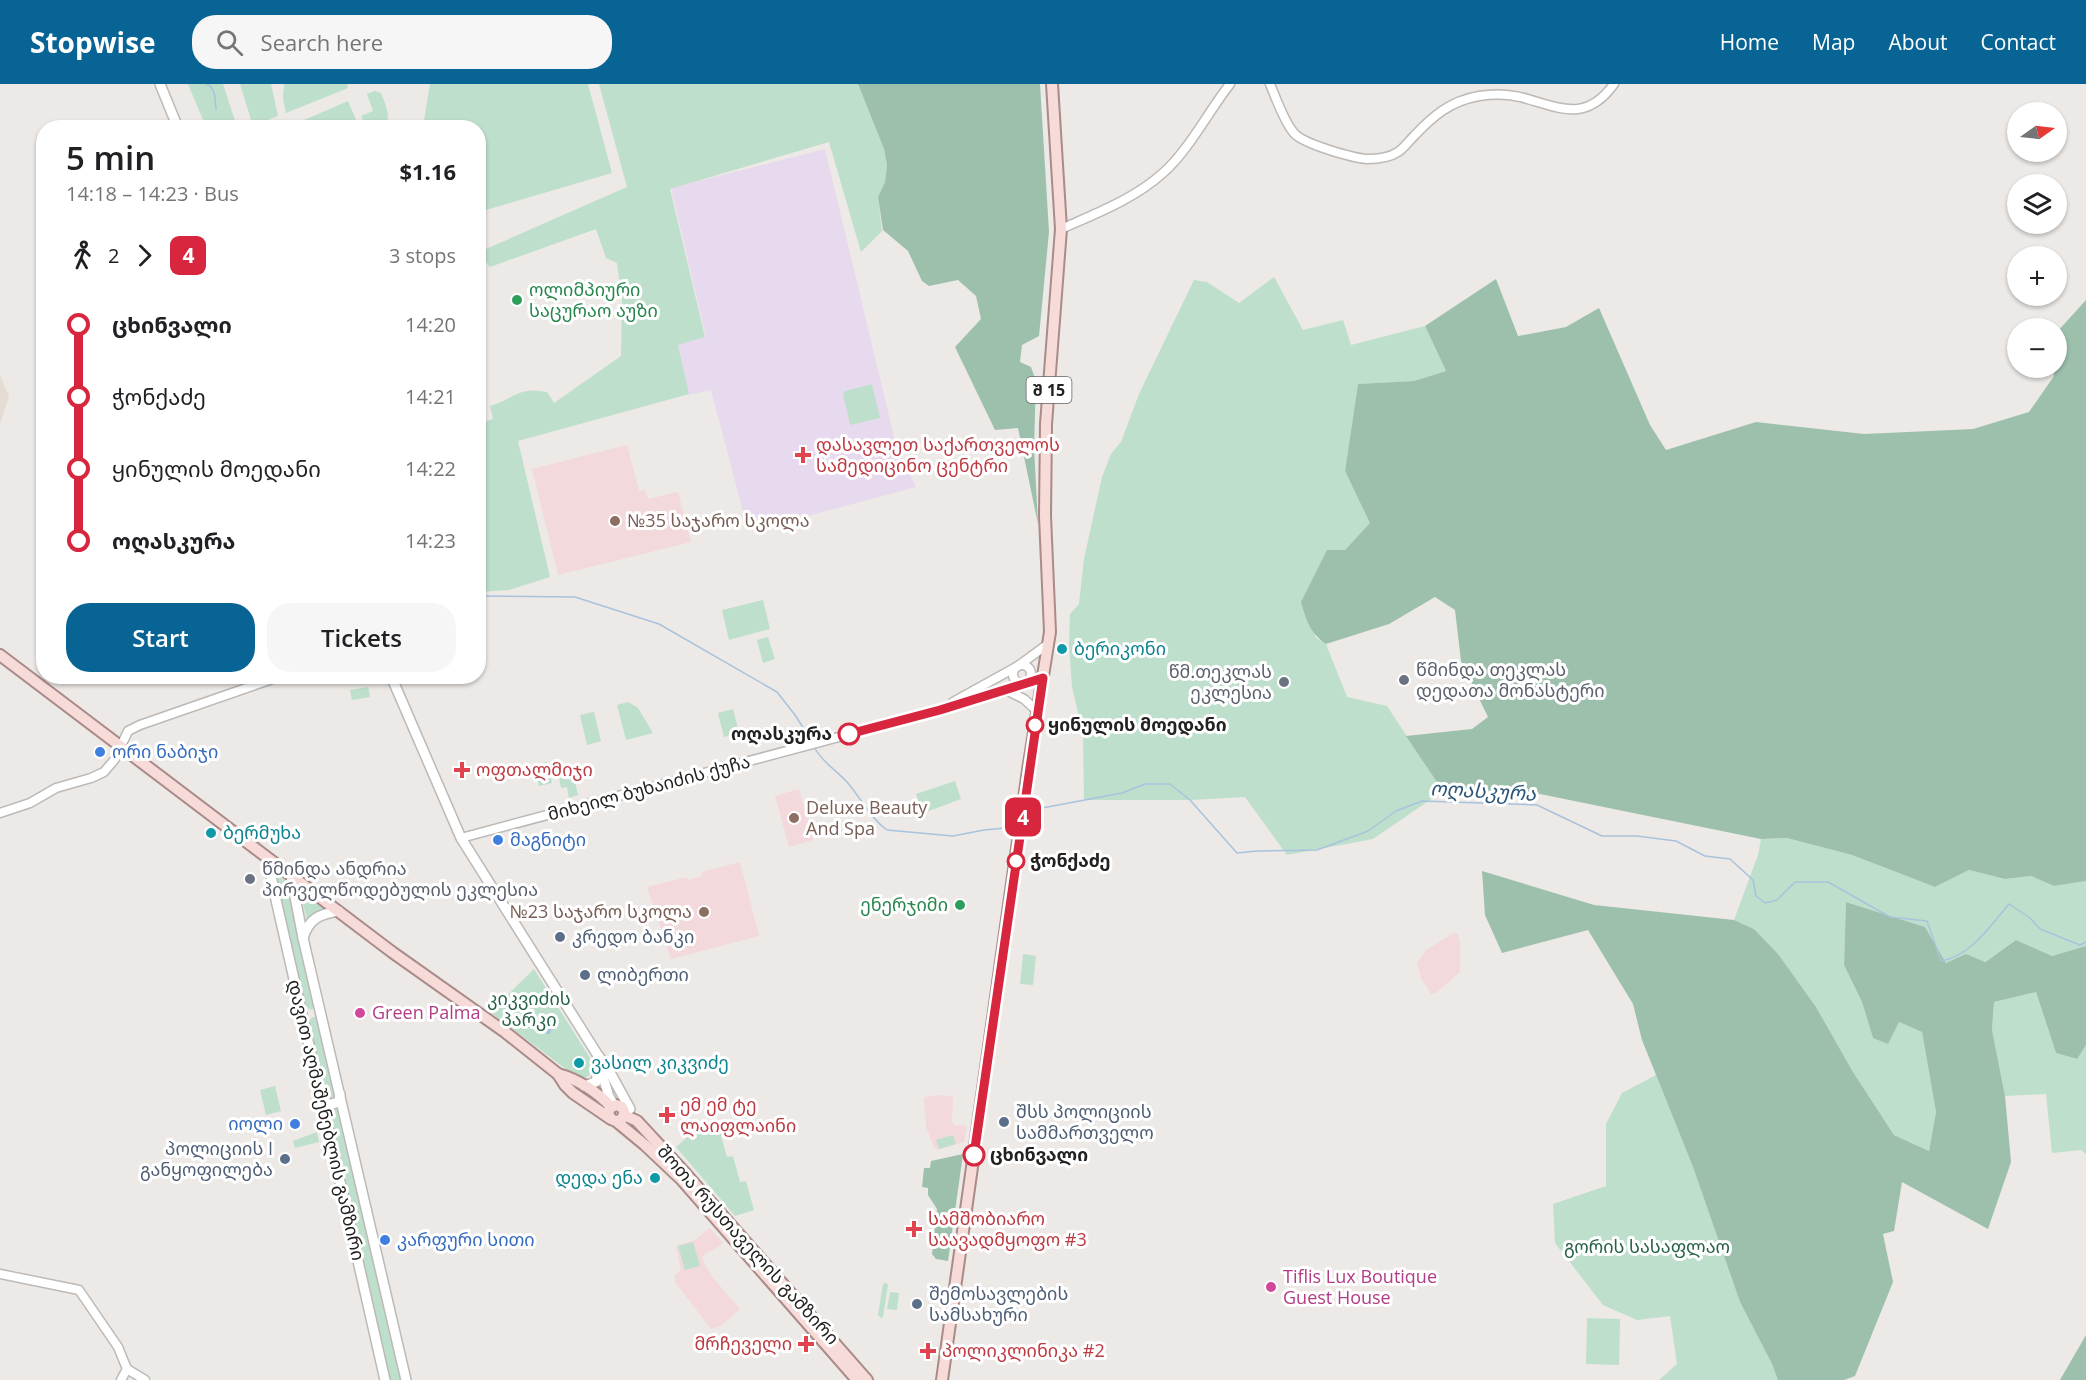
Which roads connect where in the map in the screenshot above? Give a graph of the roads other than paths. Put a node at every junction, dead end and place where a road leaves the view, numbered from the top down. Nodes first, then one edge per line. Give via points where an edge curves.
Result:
1 (160, 84) edge
2 (1052, 84) edge
3 (1230, 84) edge
4 (1270, 84) edge
5 (1614, 84) edge
6 (175, 120) edge
7 (1061, 229) junction
8 (1048, 644) junction
9 (0, 655) edge
10 (1018, 666) junction
11 (1029, 667) junction
12 (1043, 674) junction
13 (36, 682) edge
14 (39, 684) edge
15 (258, 684) edge
16 (394, 684) edge
17 (1024, 684) junction
18 (1006, 690) junction
19 (940, 710) junction
20 (1037, 711) junction
21 (121, 746) junction
22 (0, 813) edge
23 (461, 838) junction
24 (268, 859) junction
25 (291, 876) junction
26 (339, 911) junction
27 (303, 938) junction
28 (301, 1010) junction
29 (320, 1010) junction
30 (598, 1059) junction
31 (558, 1074) junction
32 (584, 1086) junction
33 (340, 1094) junction
34 (321, 1100) junction
35 (619, 1112) junction
36 (0, 1274) edge
37 (127, 1369) junction
38 (121, 1380) edge
39 (145, 1380) edge
40 (385, 1380) edge
41 (405, 1380) edge
42 (857, 1380) edge
43 (867, 1380) edge
44 (942, 1380) edge

1 - 6 main road
2 - 7 main road, შ 15
3 - 7 street via 1164,172 1114,206
4 - 5 street via 1292,132 1299,138 1364,159 1399,152 1435,115 1465,99 1501,94 1574,110 1597,103
7 - 8 main road, შ 15 via 1046,424 1045,516 1051,617
8 - 10 street, მიხეილ ბუხაიძის ქუჩა
8 - 12 main road
9 - 13 main road
10 - 11 street
10 - 17 street via 1014,679
10 - 19 street, მიხეილ ბუხაიძის ქუჩა
11 - 12 street
11 - 17 street via 1031,678
12 - 17 street, მიხეილ ბუხაიძის ქუჩა
12 - 20 main road
14 - 21 main road
15 - 21 street via 140,725 128,732
16 - 23 main road
17 - 18 street, მიხეილ ბუხაიძის ქუჩა
18 - 19 street, მიხეილ ბუხაიძის ქუჩა
18 - 20 street
19 - 23 street, მიხეილ ბუხაიძის ქუჩა
20 - 44 main road
21 - 22 street via 104,772
21 - 24 main road
23 - 30 main road
24 - 25 main road
24 - 28 main road, დავით აღმაშენებლის გამზირი
25 - 26 main road
25 - 27 main road, დავით აღმაშენებლის გამზირი
26 - 27 main road via 312,921
26 - 31 main road
27 - 29 main road, დავით აღმაშენებლის გამზირი
28 - 29 main road
28 - 34 main road, დავით აღმაშენებლის გამზირი
29 - 33 main road, დავით აღმაშენებლის გამზირი
30 - 32 main road via 596,1082
30 - 35 main road via 609,1097
30 - 35 main road via 608,1067 622,1095
31 - 32 main road
31 - 35 main road via 573,1093
32 - 35 main road
33 - 34 main road via 339,1101 333,1104
33 - 41 main road, დავით აღმაშენებლის გამზირი
34 - 40 main road, დავით აღმაშენებლის გამზირი
35 - 42 main road, შოთა რუსთაველის გამზირი
35 - 43 main road, შოთა რუსთაველის გამზირი via 637,1121
36 - 37 street via 79,1290 118,1347
37 - 38 street
37 - 39 street

